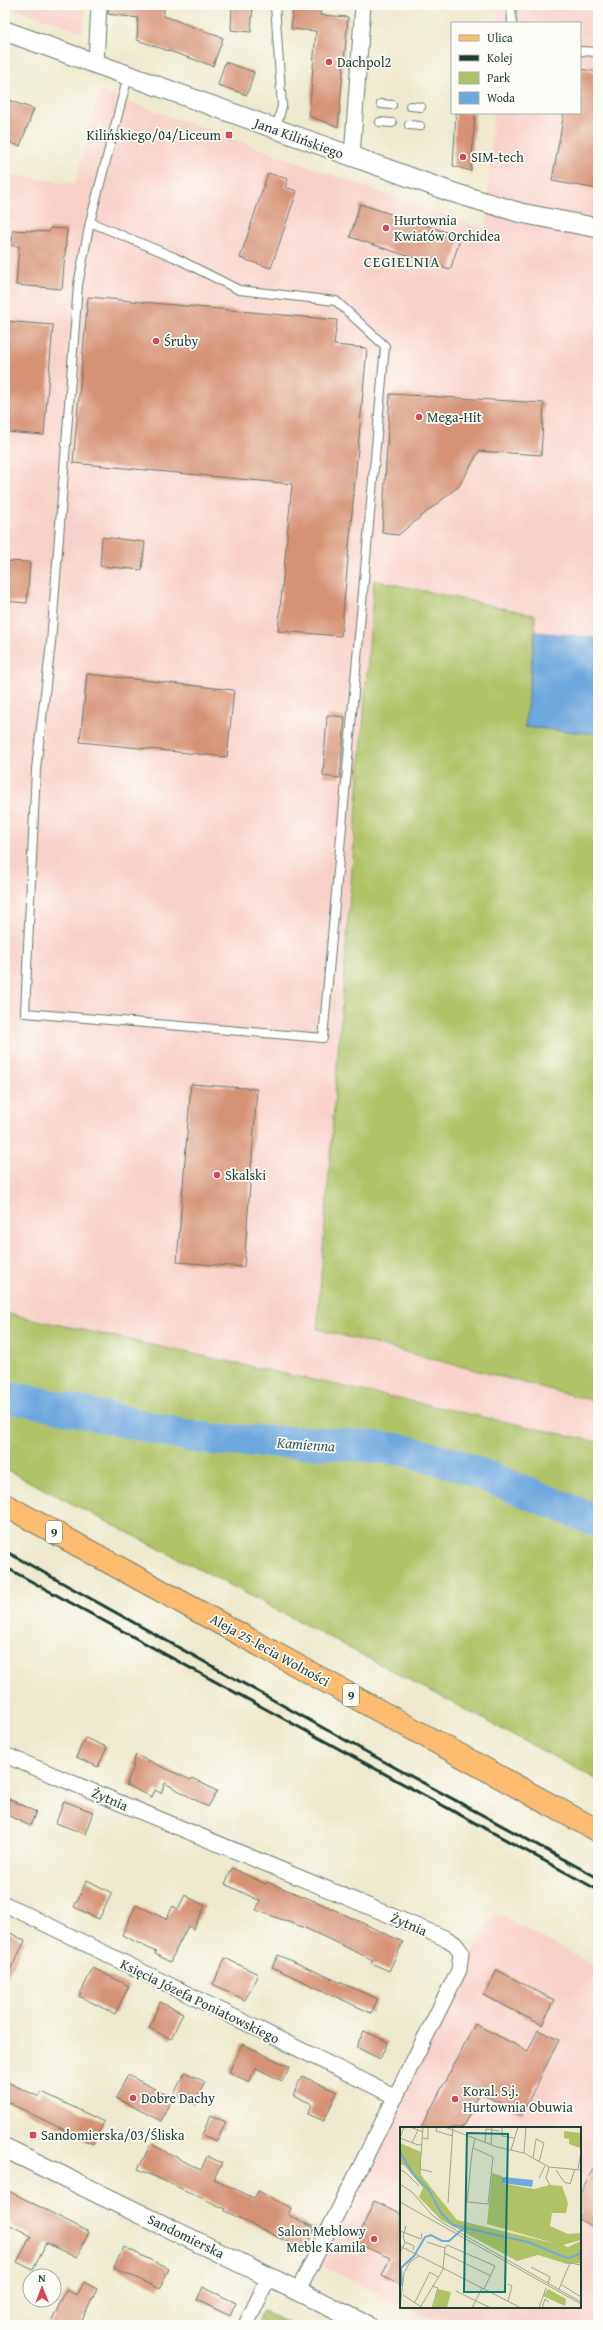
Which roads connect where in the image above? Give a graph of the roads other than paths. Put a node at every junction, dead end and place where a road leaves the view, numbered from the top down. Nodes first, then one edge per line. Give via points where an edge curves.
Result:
1 (99, 5) edge
2 (275, 5) edge
3 (363, 5) edge
4 (511, 5) edge
5 (512, 22) edge
6 (5, 31) edge
7 (581, 51) edge
8 (598, 52) edge
9 (96, 63) junction
10 (128, 75) junction
11 (381, 104) dead end
12 (392, 105) dead end
13 (410, 106) dead end
14 (421, 106) dead end
15 (380, 122) dead end
16 (392, 123) dead end
17 (409, 124) dead end
18 (420, 126) dead end
19 (276, 130) junction
20 (352, 156) junction
21 (90, 222) junction
22 (598, 228) edge
23 (5, 1505) edge
24 (5, 1755) edge
25 (598, 1831) edge
26 (5, 1904) edge
27 (396, 2097) junction
28 (5, 2148) edge
29 (269, 2278) junction
30 (298, 2291) junction
31 (246, 2325) edge
32 (367, 2325) edge

1 - 9 street
2 - 19 lane via 282,106
3 - 20 street
4 - 5 lane
6 - 9 street, Jana Kilińskiego
7 - 8 lane
9 - 10 street, Jana Kilińskiego
10 - 19 street, Jana Kilińskiego
10 - 21 lane
11 - 12 lane
13 - 14 lane
15 - 16 lane
17 - 18 lane
19 - 20 street, Jana Kilińskiego
20 - 22 street, Jana Kilińskiego via 451,192 521,213
21 - 21 lane via 78,285 52,643 36,769 25,1013 323,1038 385,346 336,301 239,290 174,257
23 - 25 main road, Aleja 25-lecia Wolności / 9
24 - 27 street, Żytnia via 454,1944 461,1952 459,1970
26 - 27 street, Księcia Józefa Poniatowskiego
27 - 30 street, Żytnia
28 - 29 street, Sandomierska
29 - 30 street, Sandomierska
29 - 31 street
30 - 32 street, Sandomierska

